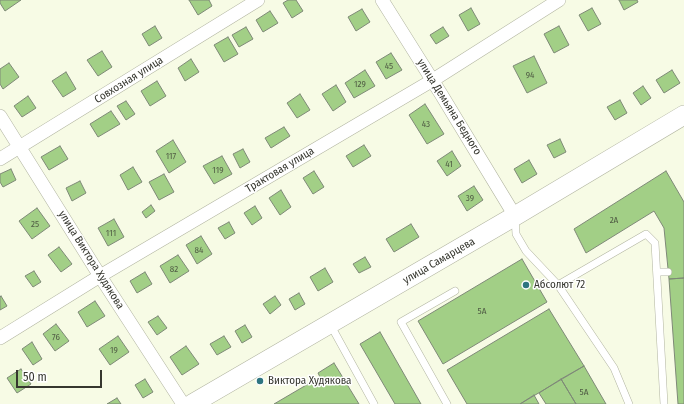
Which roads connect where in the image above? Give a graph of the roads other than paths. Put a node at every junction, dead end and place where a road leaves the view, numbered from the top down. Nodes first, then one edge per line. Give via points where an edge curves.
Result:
1 (258, 0) edge
2 (382, 0) edge
3 (559, 0) edge
4 (433, 80) junction
5 (684, 115) edge
6 (0, 116) edge
7 (20, 147) junction
8 (0, 159) edge
9 (515, 216) junction
10 (657, 272) junction
11 (668, 272) dead end
12 (100, 276) junction
13 (558, 285) junction
14 (455, 291) dead end
15 (330, 324) junction
16 (0, 338) edge
17 (183, 404) edge
18 (192, 404) edge
19 (374, 404) edge
20 (447, 404) edge
21 (629, 404) edge
22 (664, 404) edge

1 - 7 street, Совхозная улица
2 - 4 street, улица Демьяна Бедного
3 - 4 street, Трактовая улица
4 - 9 street, улица Демьяна Бедного
4 - 12 street, Трактовая улица
5 - 9 street, улица Самарцева
6 - 7 street, улица Виктора Худякова
7 - 8 street, Совхозная улица
7 - 12 street, улица Виктора Худякова
9 - 13 lane via 516,234 526,251
9 - 15 street, улица Самарцева
10 - 11 lane
10 - 13 lane via 655,243 646,234
10 - 22 lane
12 - 16 street, Трактовая улица
12 - 17 street, улица Виктора Худякова
13 - 21 lane via 614,368
14 - 20 lane via 401,322
15 - 18 street, улица Самарцева
15 - 19 lane

